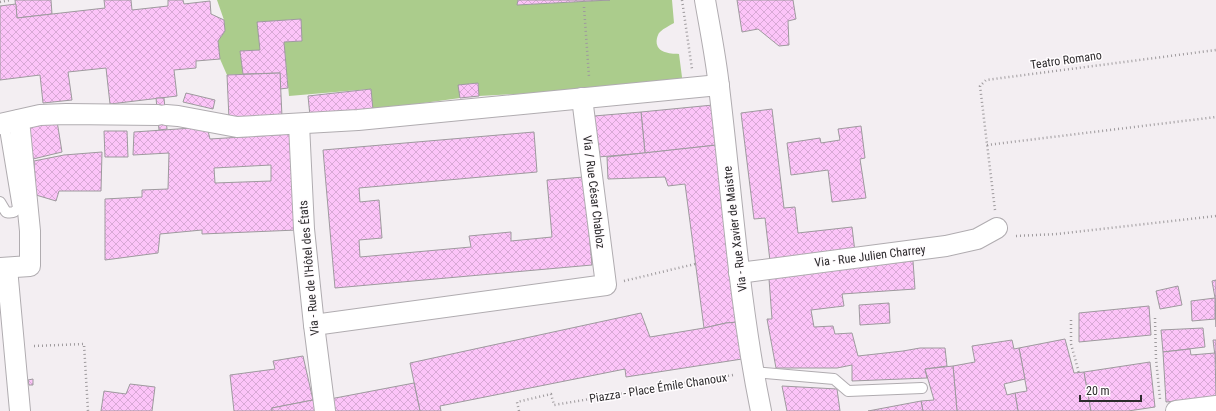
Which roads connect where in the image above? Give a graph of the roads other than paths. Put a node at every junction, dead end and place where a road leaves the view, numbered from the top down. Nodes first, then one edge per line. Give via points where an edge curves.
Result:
1 (705, 0) edge
2 (719, 85) junction
3 (586, 98) junction
4 (8, 122) edge
5 (299, 124) junction
6 (0, 202) edge
7 (997, 228) road end
8 (3, 268) edge
9 (739, 273) junction
10 (314, 325) junction
11 (753, 372) junction
12 (922, 388) dead end
13 (1216, 406) edge
14 (1168, 407) edge
15 (20, 411) edge
16 (325, 411) edge
17 (761, 411) edge

1 - 2 street, Via - Rue Xavier de Maistre
2 - 3 street
2 - 9 street, Via - Rue Xavier de Maistre
3 - 5 street
3 - 10 street, Via / Rue César Chabloz via 606,285
4 - 5 street via 40,115 66,114 178,116 237,127
4 - 6 lane via 17,211 6,212
4 - 8 street via 30,231 30,266
5 - 10 street, Via - Rue de l'Hôtel des États via 304,229
7 - 9 street, Via - Rue Julien Charrey via 977,239 946,246
8 - 15 street
9 - 11 street, Via - Rue Xavier de Maistre
10 - 16 street, Via - Rue de l'Hôtel des États
11 - 12 lane via 834,379 848,391
11 - 17 street
13 - 14 street

